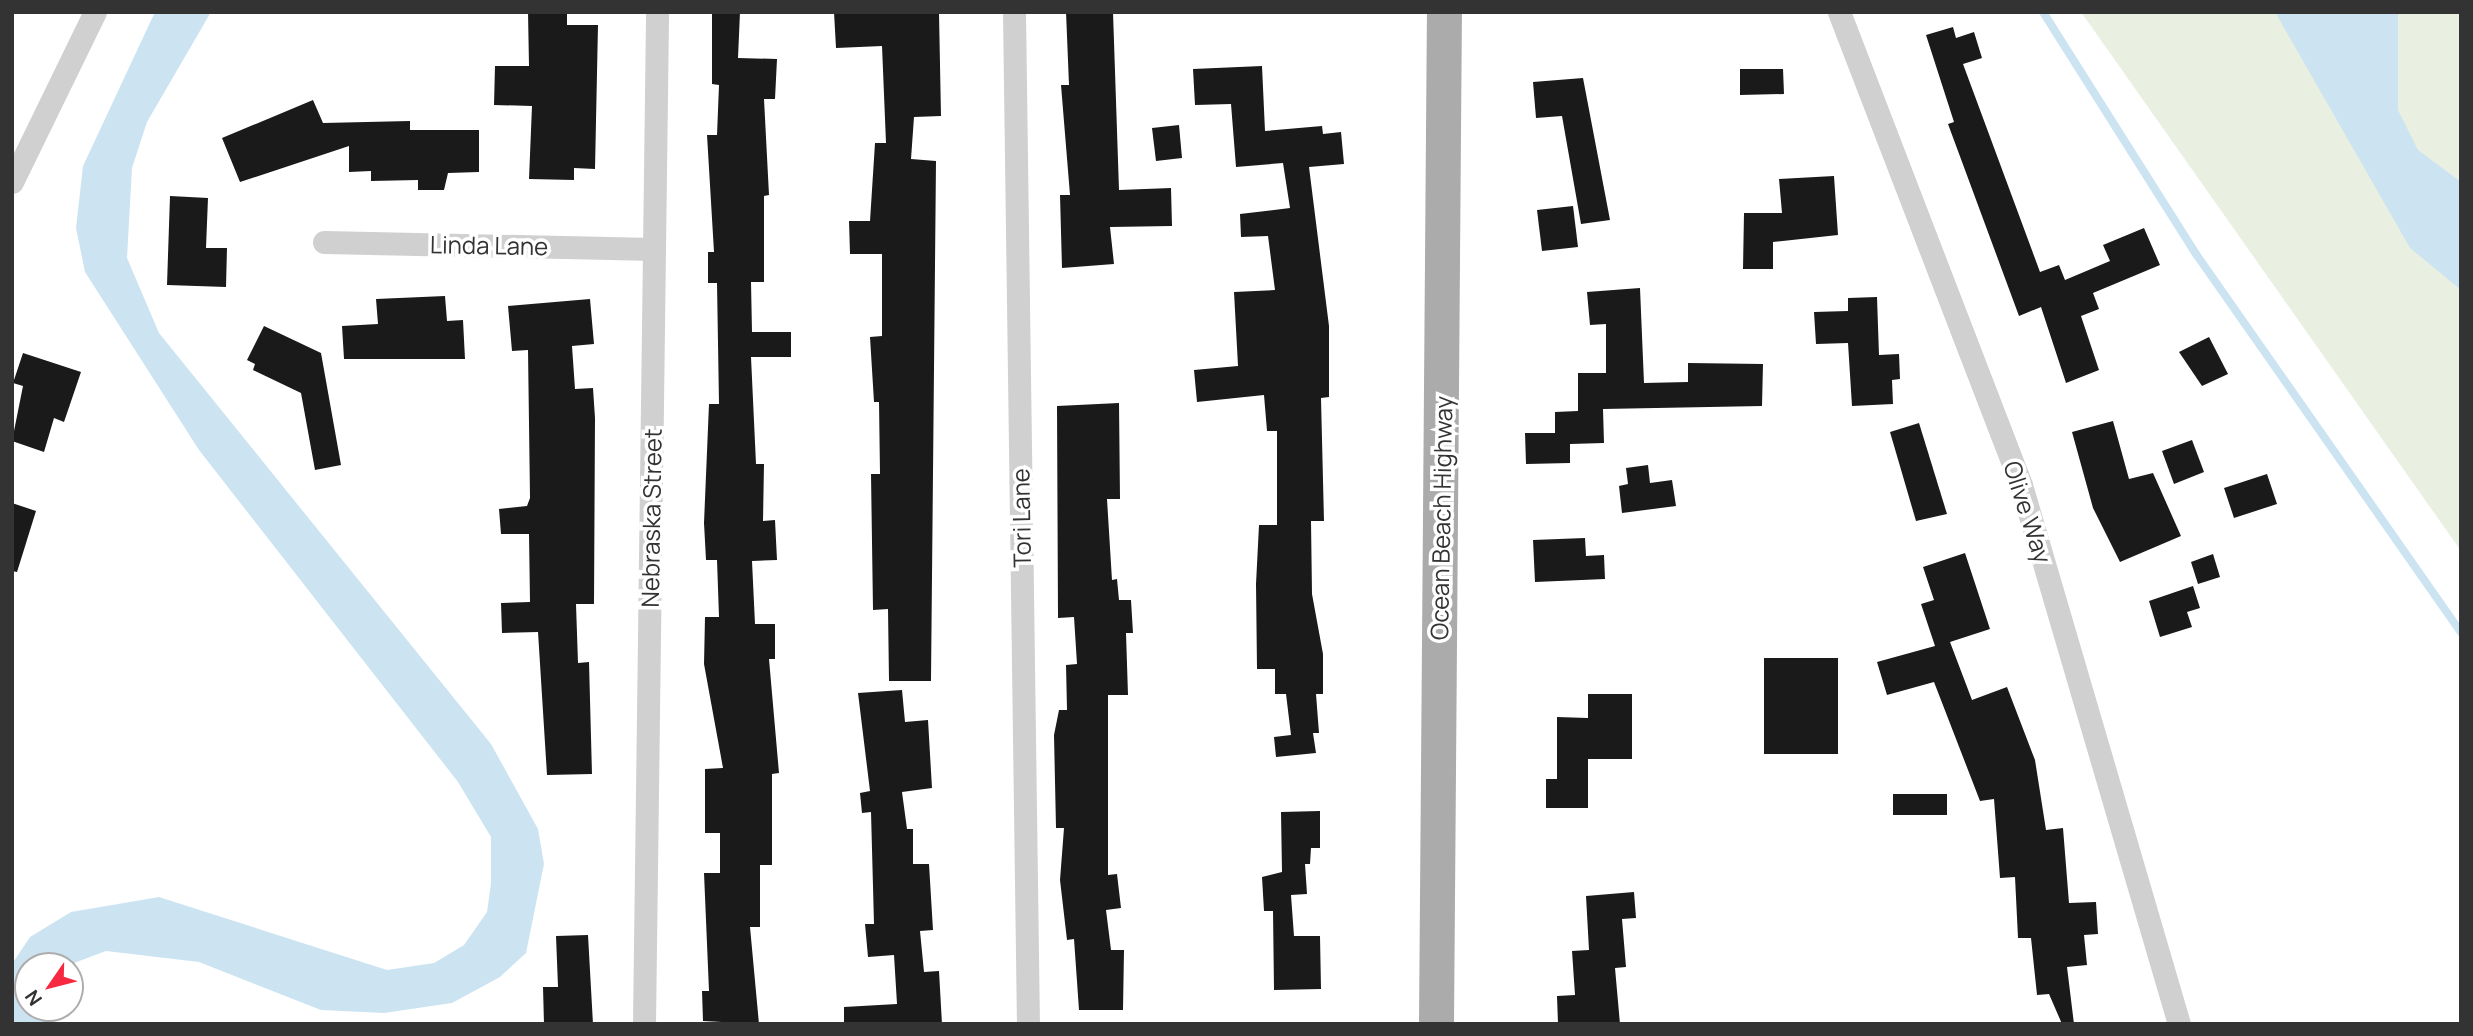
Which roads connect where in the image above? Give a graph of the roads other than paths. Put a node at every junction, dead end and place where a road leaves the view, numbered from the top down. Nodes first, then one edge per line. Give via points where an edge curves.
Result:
1 (95, 12) edge
2 (657, 12) edge
3 (1014, 12) edge
4 (1444, 12) edge
5 (1839, 12) edge
6 (12, 182) edge
7 (324, 242) dead end
8 (654, 249) junction
9 (644, 1024) edge
10 (1027, 1024) edge
11 (1436, 1024) edge
12 (2179, 1024) edge

1 - 6 street
2 - 8 street, Nebraska Street
3 - 10 street, Tori Lane
4 - 11 main road, Ocean Beach Highway
5 - 12 street, Olive Way via 2021,485
7 - 8 street, Linda Lane
8 - 9 street, Nebraska Street

